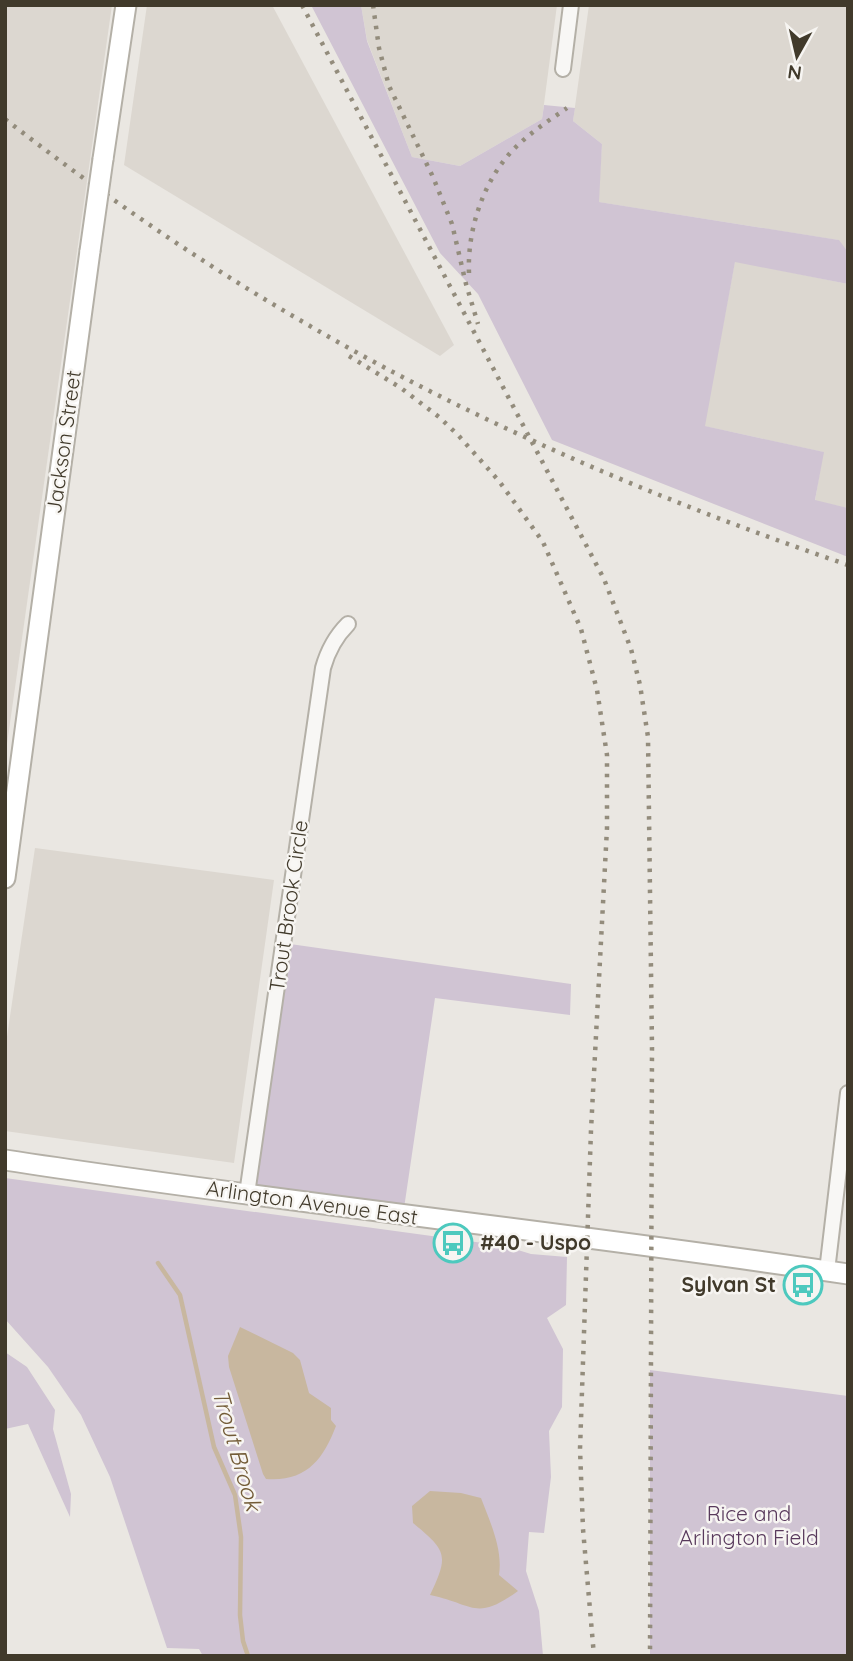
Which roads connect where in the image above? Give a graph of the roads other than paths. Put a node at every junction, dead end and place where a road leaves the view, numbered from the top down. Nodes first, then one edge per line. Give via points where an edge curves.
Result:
1 (126, 5) edge
2 (572, 5) edge
3 (563, 69) dead end
4 (348, 624) dead end
5 (5, 878) edge
6 (848, 1093) edge
7 (5, 1160) edge
8 (247, 1194) junction
9 (827, 1271) junction
10 (848, 1274) edge

1 - 5 street, Jackson Street, bridge
2 - 3 street
4 - 8 street, Trout Brook Circle via 337,636 323,668
6 - 9 street
7 - 8 street, Arlington Avenue East
8 - 9 street, Arlington Avenue East
9 - 10 street, Arlington Avenue East

